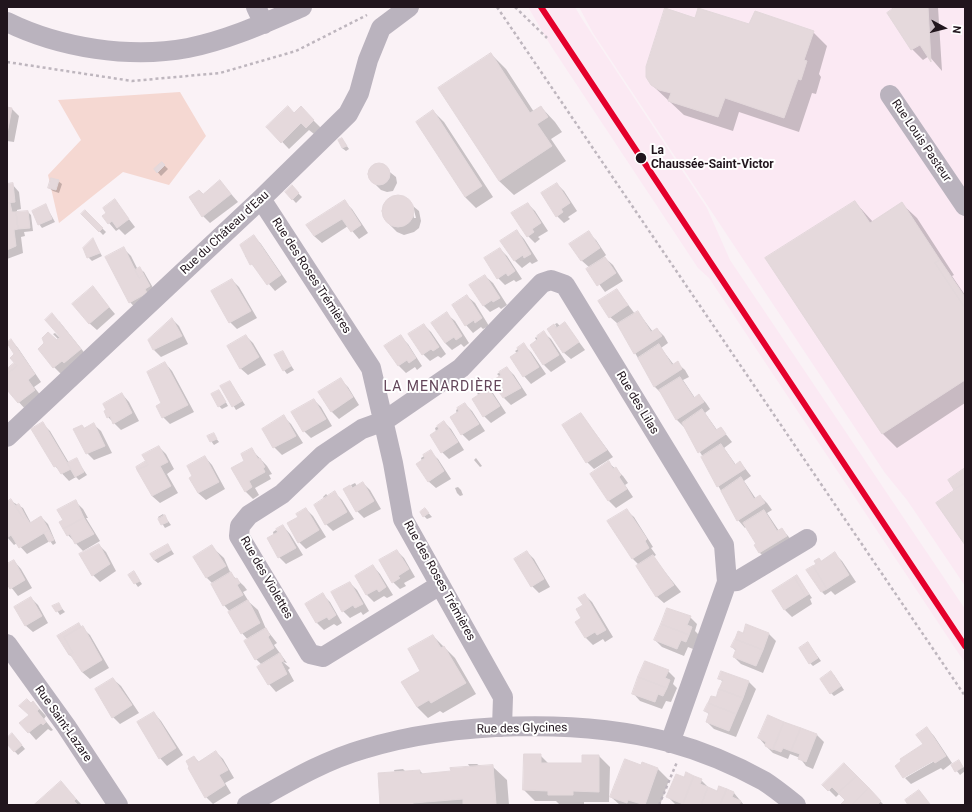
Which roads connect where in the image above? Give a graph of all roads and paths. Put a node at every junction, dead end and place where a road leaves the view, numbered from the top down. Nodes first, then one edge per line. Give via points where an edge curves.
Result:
1 (302, 7) edge
2 (409, 7) edge
3 (497, 7) edge
4 (515, 7) edge
5 (260, 15) edge
6 (7, 22) edge
7 (547, 38) dead end
8 (890, 95) dead end
9 (261, 199) junction
10 (965, 206) edge
11 (384, 421) junction
12 (7, 436) edge
13 (801, 542) dead end
14 (728, 582) junction
15 (440, 585) junction
16 (7, 644) edge
17 (965, 696) edge
18 (502, 727) junction
19 (670, 742) junction
20 (690, 749) junction
21 (118, 805) edge
22 (247, 805) edge
23 (659, 805) edge
24 (796, 805) edge

1 - 5 street
2 - 9 street, Rue du Château d'Eau via 381,28 368,60 359,93 348,114
3 - 17 path
4 - 7 path
5 - 6 street via 234,36 187,48 142,52 96,48 56,40
8 - 10 street, Rue Louis Pasteur
9 - 11 street, Rue des Roses Trémières via 371,368
9 - 12 street, Rue du Château d'Eau
11 - 14 street, Rue des Lilas via 461,368 542,283 551,280 565,285 724,545
11 - 15 street, Rue des Roses Trémières via 403,519
11 - 15 street, Rue des Violettes via 362,430 323,455 282,494 249,515 240,526 239,536 310,654 323,657
13 - 14 street via 737,581
14 - 19 street, Rue des Lilas
15 - 18 street, Rue des Roses Trémières via 503,697
16 - 21 street, Rue Saint-Lazare via 66,726
18 - 19 street, Rue des Glycines via 617,732
18 - 22 street, Rue des Glycines via 442,732 363,749 320,765
19 - 20 street, Rue des Glycines
20 - 23 path via 680,757
20 - 24 street, Rue des Glycines via 728,763 766,782

